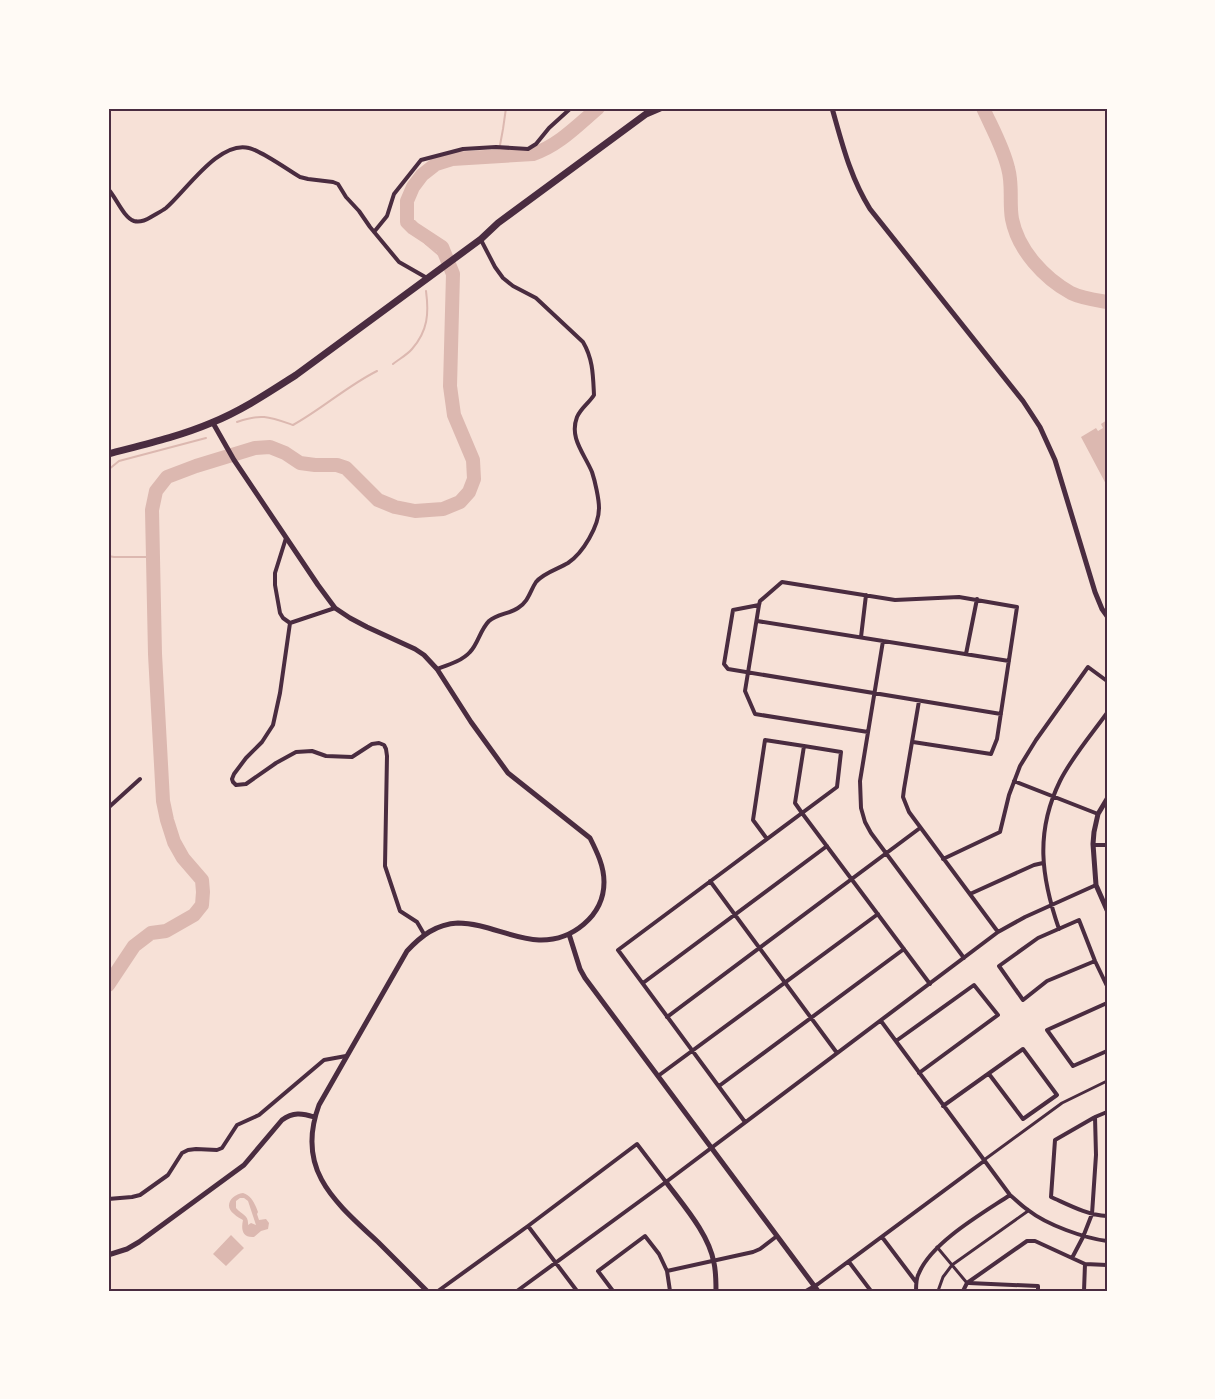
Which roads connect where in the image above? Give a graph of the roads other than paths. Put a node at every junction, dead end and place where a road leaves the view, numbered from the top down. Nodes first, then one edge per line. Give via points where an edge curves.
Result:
1 (572, 108) edge
2 (660, 108) edge
3 (832, 108) edge
4 (108, 189) edge
5 (374, 232) junction
6 (481, 239) junction
7 (427, 278) junction
8 (213, 423) junction
9 (108, 454) edge
10 (286, 538) junction
11 (866, 595) junction
12 (977, 599) junction
13 (759, 605) junction
14 (335, 608) junction
15 (1107, 616) edge
16 (757, 621) junction
17 (290, 623) junction
18 (861, 637) junction
19 (883, 641) junction
20 (966, 654) junction
21 (1009, 661) junction
22 (437, 669) junction
23 (748, 673) junction
24 (1107, 681) edge
25 (874, 693) junction
26 (919, 700) junction
27 (1107, 713) edge
28 (1001, 714) junction
29 (868, 732) junction
30 (913, 742) junction
31 (804, 746) junction
32 (140, 780) dead end
33 (1014, 781) junction
34 (1053, 796) junction
35 (1107, 799) edge
36 (108, 808) edge
37 (802, 813) junction
38 (1098, 814) junction
39 (920, 828) junction
40 (767, 839) junction
41 (1092, 844) junction
42 (1107, 845) edge
43 (827, 846) junction
44 (886, 853) junction
45 (943, 859) junction
46 (1043, 863) junction
47 (852, 879) junction
48 (710, 881) junction
49 (1096, 885) junction
50 (970, 894) junction
51 (1051, 904) junction
52 (1107, 910) edge
53 (878, 914) junction
54 (735, 915) junction
55 (1059, 928) junction
56 (998, 932) junction
57 (424, 934) junction
58 (569, 934) junction
59 (759, 948) junction
60 (904, 949) junction
61 (964, 958) junction
62 (1095, 961) junction
63 (785, 982) junction
64 (643, 983) junction
65 (930, 984) junction
66 (1107, 986) edge
67 (1107, 1003) edge
68 (667, 1017) junction
69 (811, 1018) junction
70 (881, 1021) junction
71 (896, 1041) junction
72 (693, 1050) junction
73 (1107, 1051) edge
74 (837, 1053) junction
75 (346, 1056) junction
76 (919, 1073) junction
77 (989, 1074) junction
78 (658, 1076) junction
79 (1107, 1081) edge
80 (719, 1086) junction
81 (943, 1106) junction
82 (1107, 1112) edge
83 (314, 1117) junction
84 (1095, 1117) junction
85 (745, 1122) junction
86 (711, 1147) junction
87 (984, 1161) junction
88 (666, 1182) junction
89 (1010, 1195) junction
90 (108, 1199) edge
91 (1028, 1210) junction
92 (1092, 1214) junction
93 (1107, 1216) edge
94 (528, 1226) junction
95 (777, 1236) junction
96 (882, 1237) junction
97 (1083, 1237) junction
98 (1107, 1241) edge
99 (938, 1248) junction
100 (108, 1255) edge
101 (1072, 1258) junction
102 (714, 1261) junction
103 (556, 1262) junction
104 (849, 1262) junction
105 (1085, 1264) junction
106 (952, 1265) junction
107 (1107, 1265) edge
108 (667, 1271) junction
109 (916, 1282) junction
110 (968, 1283) junction
111 (816, 1289) edge
112 (427, 1291) edge
113 (438, 1291) edge
114 (517, 1291) edge
115 (577, 1291) edge
116 (613, 1291) edge
117 (670, 1291) edge
118 (716, 1291) edge
119 (806, 1291) edge
120 (871, 1291) edge
121 (916, 1291) edge
122 (938, 1291) edge
123 (963, 1291) edge
124 (1038, 1291) edge
125 (1084, 1291) edge

1 - 5 street via 528,149 463,149 421,160 394,194 387,216
2 - 6 highway via 646,114 543,189
3 - 15 street via 849,167 870,209 1040,427 1055,460 1095,592
4 - 5 street via 129,217 143,221 164,210 223,154 235,148 248,148 300,177 338,184
5 - 7 street via 399,261
6 - 7 highway
6 - 22 street via 503,278 536,298 588,350 594,395 580,411 575,436 593,475 598,511 593,530 575,557 537,581 520,607 490,620 471,652
7 - 8 highway via 296,375
8 - 9 highway
8 - 10 street
10 - 14 street
10 - 17 street via 275,585 280,613
11 - 12 street via 895,600
11 - 13 street via 782,582
11 - 18 street
12 - 20 street
12 - 21 street via 1017,607
13 - 16 street
13 - 23 street via 733,610 724,664 728,669
14 - 17 street
14 - 22 street via 415,649
16 - 18 street
16 - 23 street
17 - 57 street via 273,725 234,774 232,782 246,784 296,752 352,757 372,744 384,745 385,866 400,911 417,922
18 - 19 street
19 - 20 street
19 - 25 street
20 - 21 street
21 - 28 street
22 - 58 street via 508,773 590,838 597,851 604,884 599,905 588,921
23 - 25 street
23 - 29 street via 746,691 754,714
24 - 33 street via 1088,667 1036,740
25 - 26 street
25 - 29 street
26 - 28 street
26 - 30 street
27 - 34 street
28 - 30 street via 991,754
29 - 44 street via 860,781 861,808 871,833
30 - 39 street via 903,797
31 - 37 street via 795,802
31 - 37 street via 842,752 837,787
31 - 40 street via 765,740 753,820
32 - 36 street
33 - 34 street
33 - 45 street via 1000,832
34 - 38 street
34 - 46 street via 1043,837
35 - 38 street
37 - 40 street
37 - 43 street
38 - 41 street
39 - 44 street
39 - 45 street
40 - 48 street
41 - 42 street
41 - 49 street
43 - 47 street
43 - 54 street
44 - 47 street
44 - 61 street
45 - 50 street
46 - 50 street
46 - 51 street
47 - 53 street
47 - 59 street
48 - 54 street
48 - 64 street via 618,950
49 - 51 street
49 - 52 street
50 - 56 street
51 - 55 street
51 - 56 street
53 - 60 street
53 - 63 street
54 - 59 street
54 - 64 street
55 - 62 street via 1079,920
55 - 62 street via 999,966 1023,1000 1047,981
56 - 61 street
57 - 58 street via 458,923 541,940
57 - 75 street via 407,951
58 - 78 street via 585,978
59 - 63 street
59 - 68 street
60 - 65 street
60 - 69 street
61 - 65 street
62 - 66 street
63 - 69 street
63 - 72 street
64 - 68 street
65 - 70 street
67 - 73 street via 1047,1030 1073,1065
68 - 72 street
69 - 74 street
69 - 80 street
70 - 71 street
70 - 74 street
71 - 76 street
71 - 76 street via 974,985 998,1015
72 - 78 street
72 - 80 street
74 - 85 street
75 - 83 street
75 - 90 street via 324,1060 259,1115 237,1125 222,1148 188,1150 168,1175 140,1195
76 - 81 street
77 - 77 street via 1023,1049 1057,1095 1023,1119
77 - 81 street
78 - 86 street
79 - 87 street via 1062,1102
80 - 85 street
81 - 87 street
82 - 84 street
83 - 100 street via 303,1113 282,1120 243,1165 139,1242
83 - 112 street via 312,1152 326,1189
84 - 92 street
84 - 92 street via 1055,1140 1051,1197
85 - 86 street
86 - 88 street
86 - 95 street
87 - 89 street
87 - 96 street
88 - 94 street via 637,1144
88 - 102 street via 697,1225
88 - 103 street
89 - 91 street
89 - 99 street
91 - 97 street
91 - 106 street
92 - 93 street
92 - 97 street
94 - 103 street
94 - 113 street
95 - 102 street via 753,1252
95 - 111 street
96 - 104 street
96 - 109 street
97 - 98 street
97 - 101 street
99 - 106 street
99 - 109 street via 918,1273
101 - 105 street
101 - 110 street via 1027,1241
102 - 108 street
102 - 118 street
103 - 114 street
103 - 115 street
104 - 111 street
104 - 120 street
105 - 107 street
105 - 125 street
106 - 110 street
106 - 122 street
108 - 116 street via 645,1236 598,1271
108 - 117 street
109 - 121 street
110 - 123 street
110 - 124 street via 1038,1286
111 - 119 street

